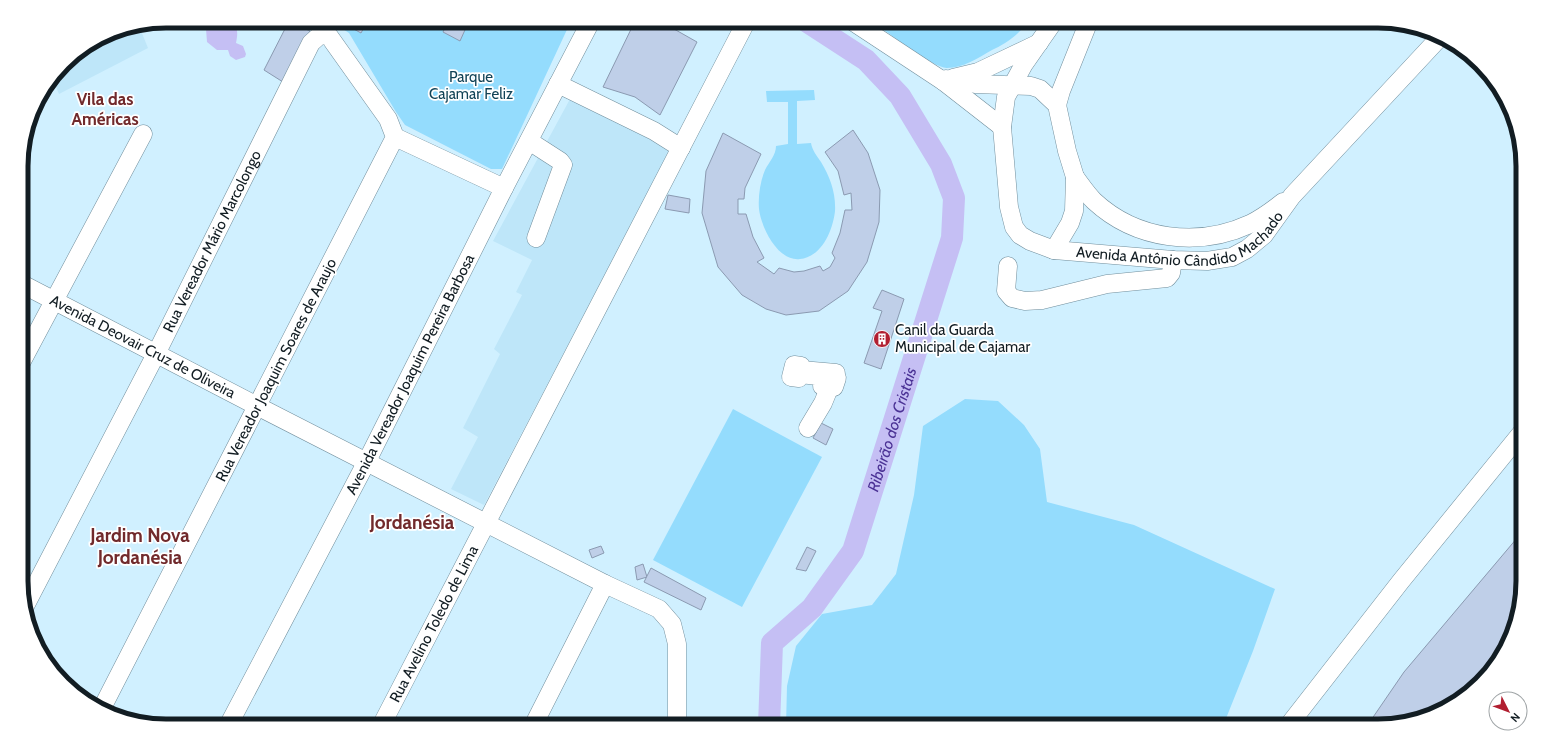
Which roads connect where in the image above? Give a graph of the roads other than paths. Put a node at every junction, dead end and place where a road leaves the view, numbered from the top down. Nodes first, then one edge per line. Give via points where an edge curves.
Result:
1 (587, 28) edge
2 (743, 28) edge
3 (863, 28) edge
4 (1050, 28) edge
5 (1086, 28) edge
6 (1436, 41) edge
7 (1041, 42) junction
8 (944, 80) junction
9 (558, 84) junction
10 (1011, 86) junction
11 (1057, 105) junction
12 (1002, 127) junction
13 (143, 134) dead end
14 (395, 137) junction
15 (529, 140) junction
16 (681, 148) junction
17 (1075, 177) junction
18 (504, 188) junction
19 (1292, 196) junction
20 (536, 238) dead end
21 (1054, 250) junction
22 (1173, 260) junction
23 (1008, 266) dead end
24 (28, 287) edge
25 (54, 300) junction
26 (28, 350) edge
27 (156, 354) junction
28 (790, 360) dead end
29 (257, 406) junction
30 (808, 428) dead end
31 (1516, 440) edge
32 (367, 461) junction
33 (487, 523) junction
34 (605, 584) junction
35 (29, 598) edge
36 (104, 704) edge
37 (232, 719) edge
38 (385, 719) edge
39 (537, 719) edge
40 (677, 719) edge
41 (1293, 719) edge

1 - 9 street, Avenida Vereador Joaquim Pereira Barbosa
2 - 16 street, Rua Avelino Toledo de Lima
3 - 8 street
4 - 7 street, Avenida Antônio Cândido Machado
5 - 11 street
6 - 19 street, Avenida Antônio Cândido Machado
7 - 8 street via 978,72
7 - 10 street, Avenida Antônio Cândido Machado
8 - 10 street
8 - 12 street
9 - 15 street, Avenida Vereador Joaquim Pereira Barbosa
9 - 16 street via 654,131
10 - 11 street via 1031,86 1040,89
10 - 12 street, Avenida Antônio Cândido Machado via 1006,98
11 - 17 street
12 - 21 street, Avenida Antônio Cândido Machado via 1009,206 1014,227 1030,241
13 - 25 street
14 - 18 street
14 - 27 street, Rua Vereador Mário Marcolongo via 388,119 329,36 320,36 312,43
14 - 29 street, Rua Vereador Joaquim Soares de Araujo
15 - 18 street, Avenida Vereador Joaquim Pereira Barbosa
15 - 20 street via 563,165
16 - 33 street, Rua Avelino Toledo de Lima
17 - 19 street, Avenida Antônio Cândido Machado via 1094,201 1118,218 1151,234 1170,238 1196,239 1250,224
17 - 21 street via 1074,211
18 - 32 street, Avenida Vereador Joaquim Pereira Barbosa
19 - 22 street, Avenida Antônio Cândido Machado via 1264,236 1247,249 1232,256 1207,261
21 - 22 street, Avenida Antônio Cândido Machado
22 - 23 street via 1171,274 1167,278 1107,284 1042,300 1025,301 1012,298 1006,291
24 - 25 street, Avenida Deovair Cruz de Oliveira
25 - 26 street
25 - 27 street, Avenida Deovair Cruz de Oliveira
27 - 29 street, Avenida Deovair Cruz de Oliveira
27 - 35 street, Rua Vereador Mário Marcolongo
28 - 30 street via 787,382 820,383 823,404
29 - 32 street, Avenida Deovair Cruz de Oliveira
29 - 36 street, Rua Vereador Joaquim Soares de Araujo
31 - 41 street
32 - 33 street, Avenida Deovair Cruz de Oliveira
32 - 37 street, Avenida Vereador Joaquim Pereira Barbosa
33 - 34 street, Avenida Deovair Cruz de Oliveira
33 - 38 street, Rua Avelino Toledo de Lima
34 - 39 street
34 - 40 street, Avenida Deovair Cruz de Oliveira via 659,609 672,624 677,644

